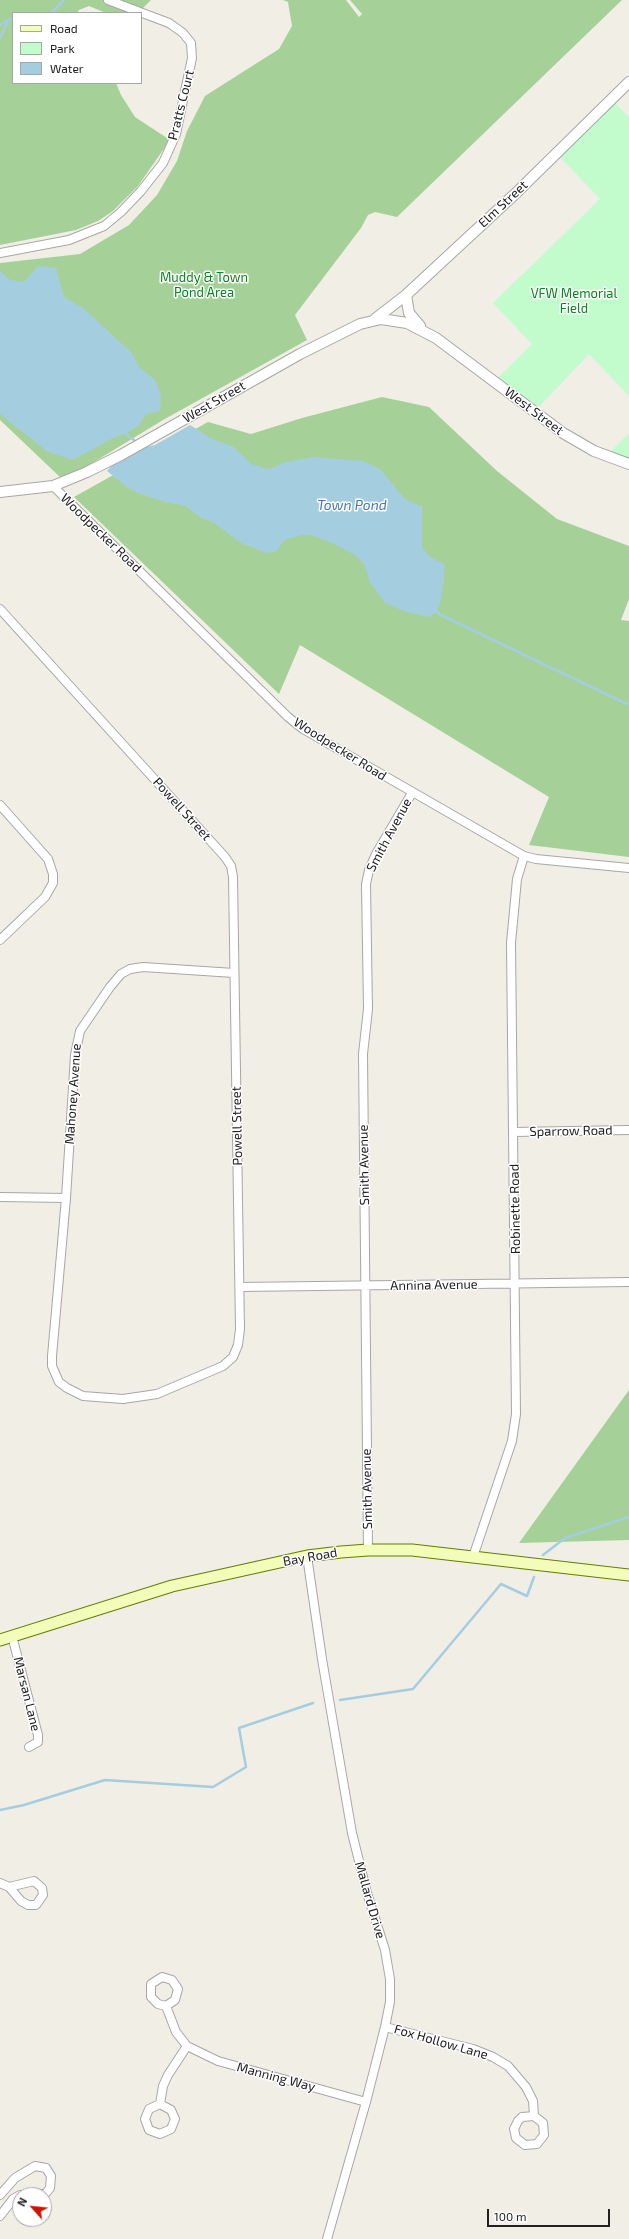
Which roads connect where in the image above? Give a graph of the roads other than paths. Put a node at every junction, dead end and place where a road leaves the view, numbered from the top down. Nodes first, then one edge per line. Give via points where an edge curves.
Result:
1 (108, 0) edge
2 (140, 12) edge
3 (142, 13) edge
4 (629, 82) edge
5 (0, 253) edge
6 (406, 295) junction
7 (372, 321) junction
8 (426, 332) junction
9 (629, 464) edge
10 (53, 486) junction
11 (0, 492) edge
12 (0, 609) edge
13 (412, 793) junction
14 (0, 805) edge
15 (524, 856) junction
16 (629, 868) edge
17 (0, 940) edge
18 (234, 973) junction
19 (629, 1130) edge
20 (514, 1132) junction
21 (0, 1197) edge
22 (66, 1198) junction
23 (629, 1282) edge
24 (516, 1284) junction
25 (365, 1286) junction
26 (240, 1287) junction
27 (368, 1550) junction
28 (307, 1556) junction
29 (473, 1557) junction
30 (629, 1575) edge
31 (12, 1636) junction
32 (0, 1640) edge
33 (29, 1747) dead end
34 (0, 1883) edge
35 (10, 1887) dead end
36 (166, 2006) dead end
37 (385, 2027) junction
38 (187, 2046) junction
39 (366, 2102) junction
40 (160, 2104) dead end
41 (534, 2116) dead end
42 (50, 2187) edge
43 (2, 2190) edge
44 (12, 2194) edge
45 (12, 2200) edge
46 (3, 2205) edge
47 (0, 2216) edge
48 (327, 2239) edge

1 - 2 street, Pratts Court
3 - 5 street, Pratts Court via 169,23 183,33 191,43 192,58 184,104 175,136 162,163 141,191 104,226 69,240
4 - 6 street, Elm Street via 515,194
6 - 7 street, Elm Street
6 - 8 street, West Street via 409,313
7 - 8 street, West Street via 394,319 407,322
7 - 10 street, West Street via 360,324 300,354 122,455
8 - 9 street, West Street via 563,433 594,451
10 - 11 street, West Street
10 - 13 street, Woodpecker Road via 295,723
12 - 18 street, Powell Street via 229,862 233,877
13 - 15 street, Woodpecker Road
13 - 25 street, Smith Avenue via 376,854 366,884 368,1009 363,1054
14 - 17 street via 48,859 53,882 45,898
15 - 16 street, Woodpecker Road
15 - 20 street, Robinette Road via 517,879 511,933
18 - 22 street, Mahoney Avenue via 138,968 125,972 110,986 82,1026 77,1042
18 - 26 street, Powell Street
19 - 20 street, Sparrow Road
20 - 24 street, Robinette Road
21 - 22 street
22 - 26 street, Powell Street via 52,1361 55,1375 60,1382 75,1392 89,1397 116,1399 144,1397 171,1389 223,1366 233,1357 238,1345
23 - 24 street, Annina Avenue
24 - 25 street, Annina Avenue
24 - 29 street, Robinette Road via 515,1428
25 - 26 street, Annina Avenue
25 - 27 street, Smith Avenue
27 - 28 main road, Bay Road
27 - 29 main road, Bay Road via 412,1550
28 - 31 main road, Bay Road via 172,1586
28 - 37 street, Mallard Drive via 352,1833 385,1950 390,1979 390,2002
29 - 30 main road, Bay Road
31 - 32 main road, Bay Road
31 - 33 street, Marsan Lane via 38,1736 38,1742
34 - 35 street
36 - 38 street, Manning Way via 176,2032
37 - 39 street, Mallard Drive
37 - 41 street, Fox Hollow Lane via 473,2050 501,2061 514,2072 530,2094
38 - 39 street, Manning Way via 218,2061
38 - 40 street via 168,2075
39 - 48 street, Mallard Drive
42 - 43 street via 52,2179 48,2170 39,2166 25,2170
43 - 44 street
45 - 46 street
46 - 47 street

